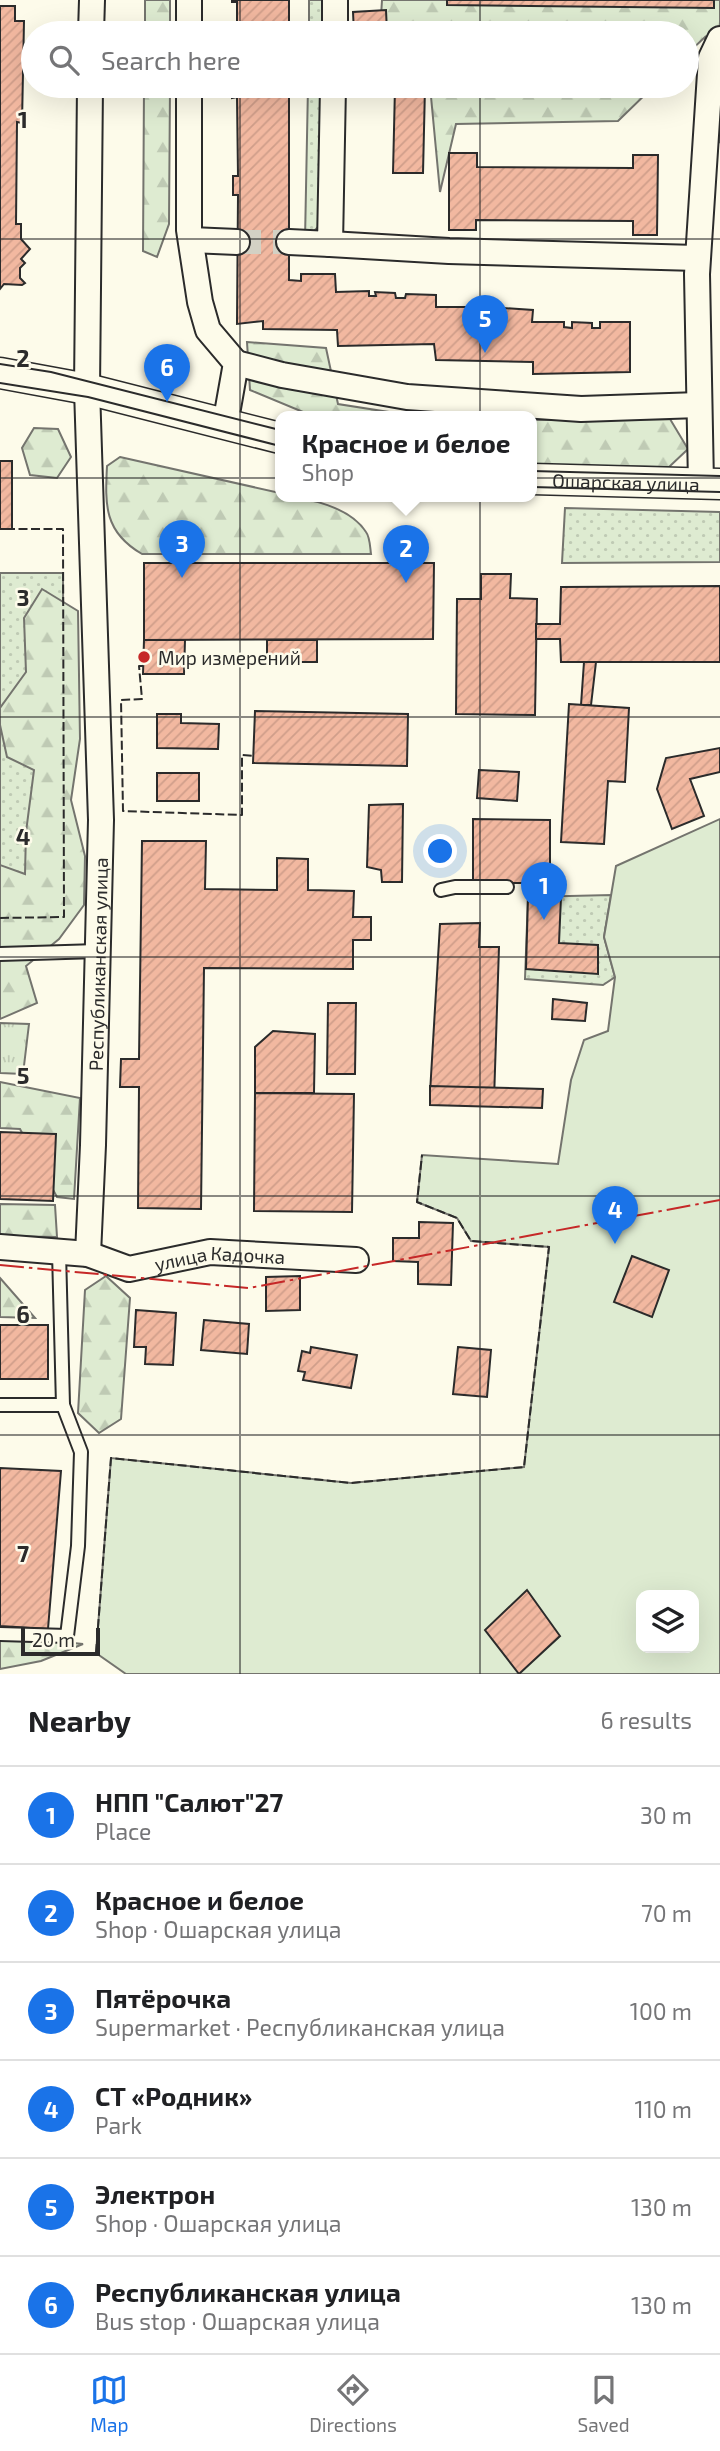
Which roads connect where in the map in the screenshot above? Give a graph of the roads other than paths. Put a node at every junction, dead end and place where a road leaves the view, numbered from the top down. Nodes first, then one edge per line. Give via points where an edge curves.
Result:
1 (92, 0) edge
2 (189, 0) edge
3 (335, 0) edge
4 (91, 21) edge
5 (189, 21) edge
6 (335, 21) edge
7 (720, 39) edge
8 (90, 98) edge
9 (189, 98) edge
10 (333, 98) edge
11 (711, 176) edge
12 (191, 240) junction
13 (237, 242) tunnel mouth
14 (289, 242) tunnel mouth
15 (330, 244) junction
16 (697, 258) junction
17 (236, 363) junction
18 (0, 373) edge
19 (87, 389) junction
20 (699, 405) junction
21 (225, 425) junction
22 (275, 437) edge
23 (537, 479) edge
24 (710, 484) edge
25 (507, 887) dead end
26 (441, 890) dead end
27 (98, 950) junction
28 (0, 954) edge
29 (0, 1247) edge
30 (59, 1252) junction
31 (88, 1254) junction
32 (356, 1260) dead end
33 (0, 1405) edge
34 (63, 1405) junction
35 (0, 1634) edge

1 - 4 street
2 - 5 street
3 - 6 street
7 - 11 street via 711,58
8 - 19 street, Республиканская улица
9 - 12 street
10 - 15 street
11 - 16 street
12 - 13 street
12 - 17 street via 208,330
14 - 15 street
15 - 16 street
16 - 20 street
17 - 20 street via 407,397 581,409
17 - 21 street
18 - 19 street
19 - 21 street
19 - 27 street, Республиканская улица via 101,820
20 - 24 street
21 - 22 street
23 - 24 street, Ошарская улица
25 - 26 lane
27 - 28 lane
27 - 31 street, Республиканская улица
29 - 30 street, улица Кадочка
30 - 31 street, улица Кадочка
30 - 34 lane
31 - 32 street, улица Кадочка via 129,1269 209,1252
33 - 34 lane
34 - 35 lane via 81,1452 78,1546 67,1636

